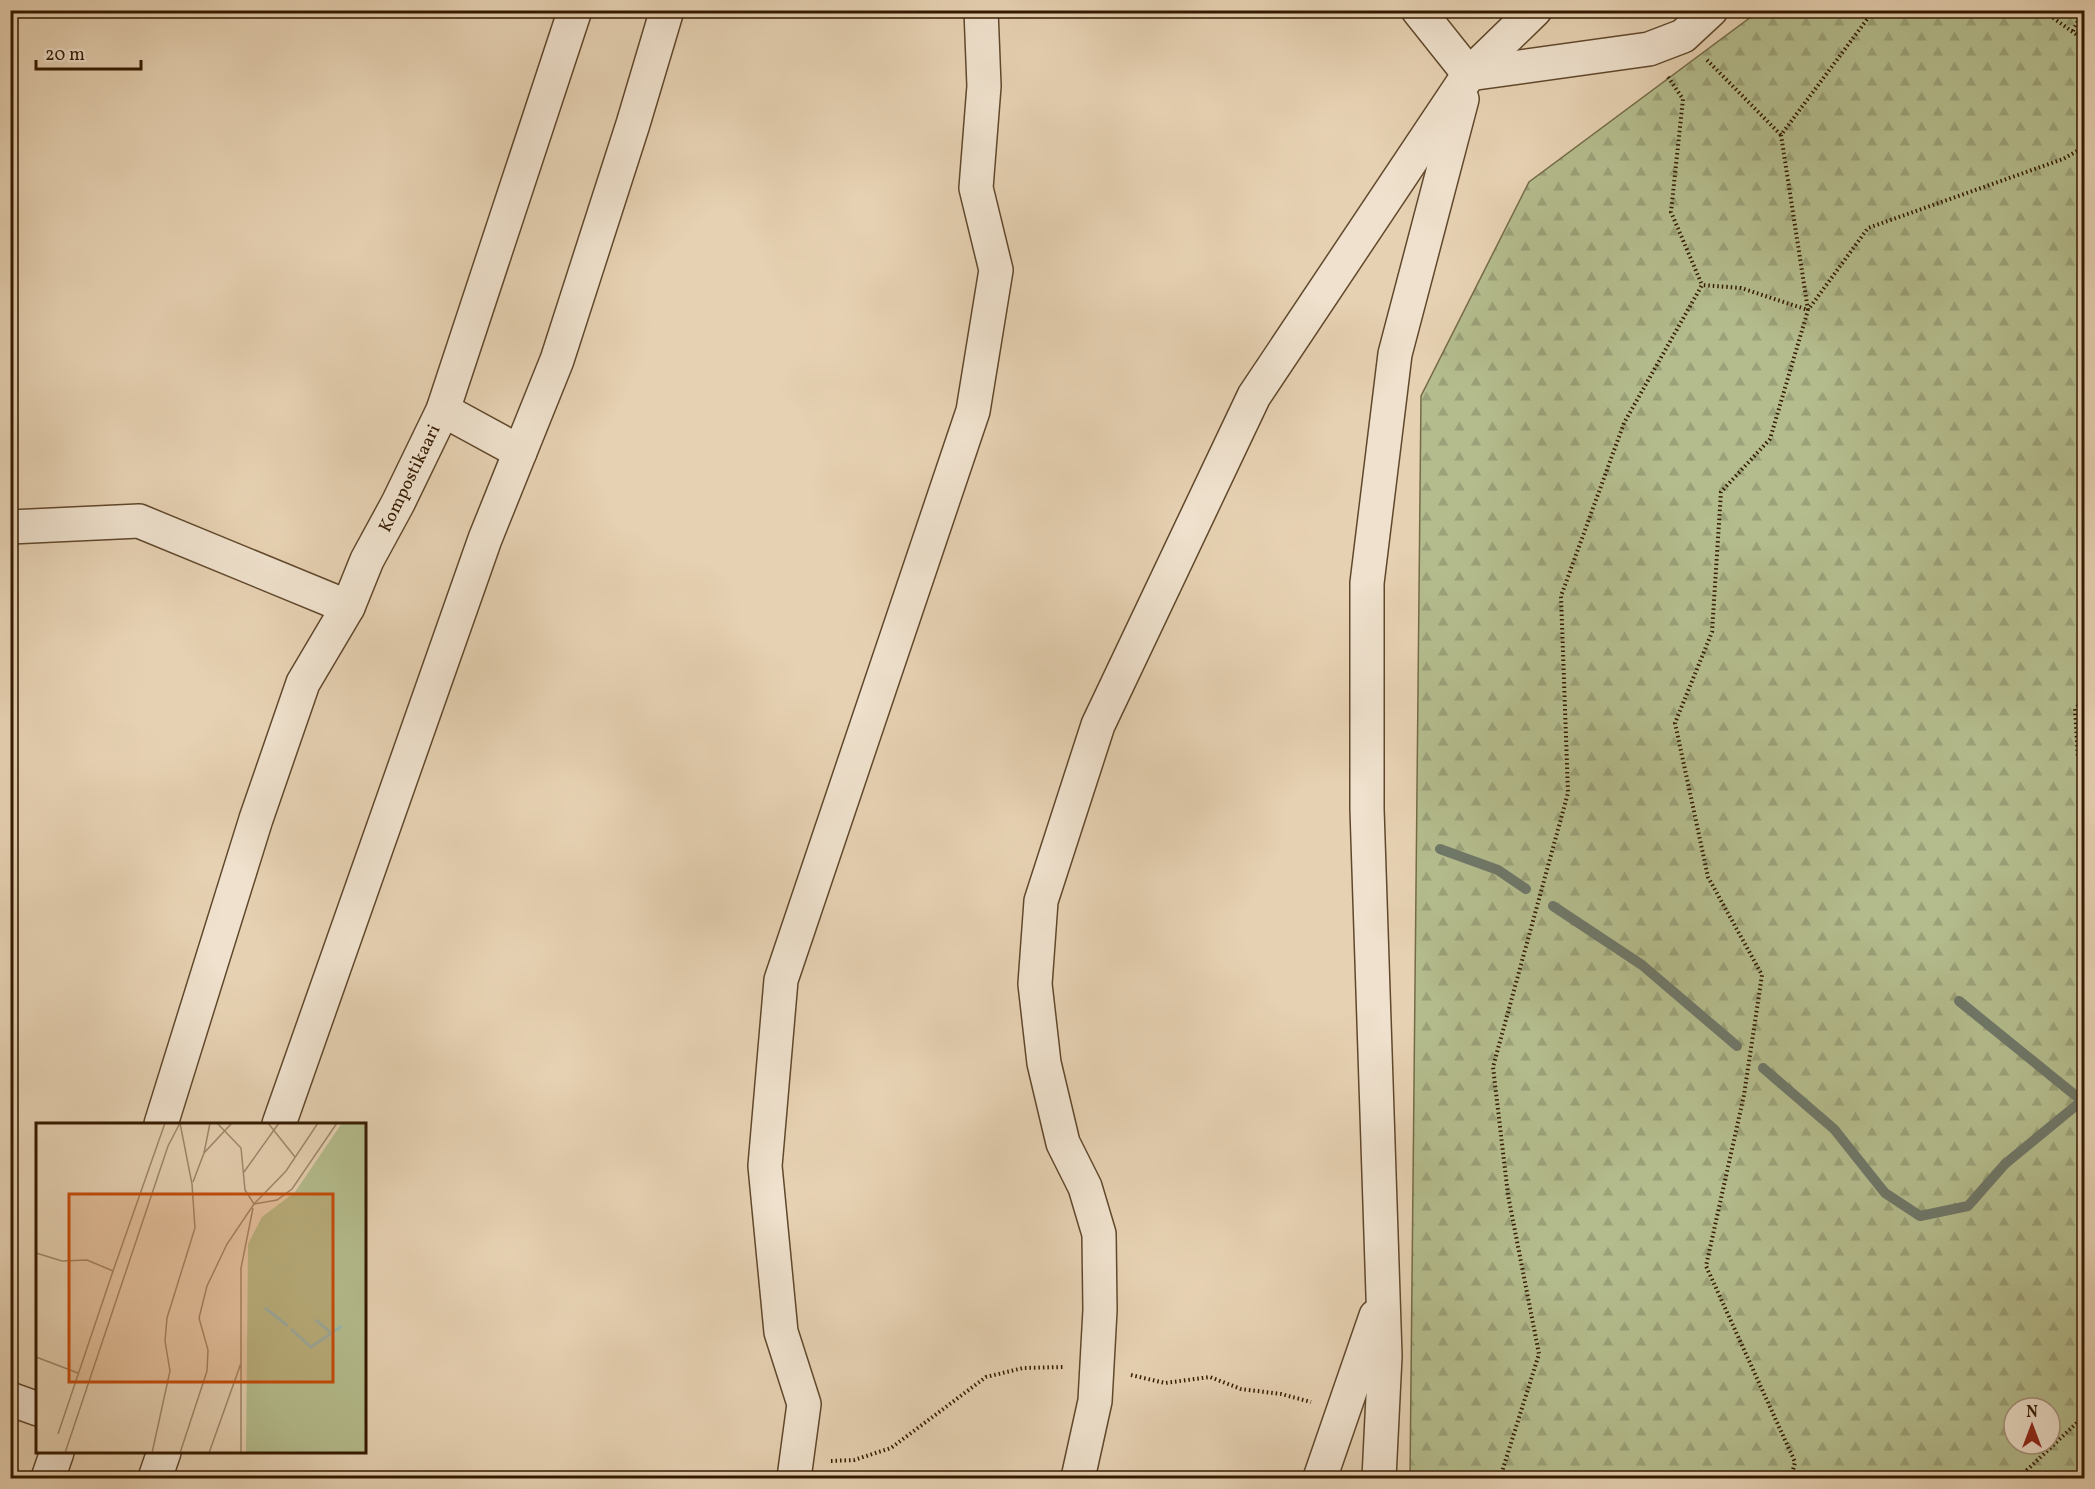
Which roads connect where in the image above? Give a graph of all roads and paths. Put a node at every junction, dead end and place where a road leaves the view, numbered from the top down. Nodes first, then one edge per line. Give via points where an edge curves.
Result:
1 (575, 10) edge
2 (667, 10) edge
3 (981, 10) edge
4 (1418, 10) edge
5 (1534, 10) edge
6 (1710, 10) edge
7 (1874, 10) edge
8 (2042, 10) edge
9 (2083, 10) edge
10 (2073, 32) junction
11 (1683, 36) junction
12 (2085, 40) edge
13 (1649, 49) junction
14 (1469, 74) junction
15 (1781, 135) junction
16 (2085, 147) edge
17 (1702, 285) junction
18 (1808, 310) junction
19 (443, 410) junction
20 (520, 452) junction
21 (10, 527) edge
22 (348, 607) junction
23 (2085, 699) edge
24 (2085, 765) edge
25 (162, 1123) edge
26 (280, 1123) edge
27 (1383, 1296) junction
28 (10, 1399) edge
29 (36, 1408) edge
30 (2085, 1416) edge
31 (57, 1453) edge
32 (164, 1453) edge
33 (48, 1479) edge
34 (155, 1479) edge
35 (794, 1479) edge
36 (1078, 1479) edge
37 (1320, 1479) edge
38 (1379, 1479) edge
39 (1500, 1479) edge
40 (1791, 1479) edge
41 (2022, 1479) edge

1 - 19 street, Kompostikaari
2 - 20 street via 557,360
3 - 35 street via 984,86 976,188 996,270 973,411 781,980 765,1166 781,1332 804,1404
4 - 14 street
5 - 14 street
6 - 11 street
7 - 15 path
8 - 10 path
9 - 10 path
10 - 12 path
11 - 13 street
11 - 15 path
13 - 14 street
13 - 17 path via 1683,99 1671,212
14 - 27 street via 1395,354 1367,583 1367,809
14 - 36 street via 1254,396 1098,725 1041,901 1035,984 1044,1063 1063,1143 1085,1187 1099,1234 1095,1401
15 - 18 path
16 - 18 path via 2063,159 1868,228
17 - 18 path via 1741,288
17 - 39 path via 1624,423 1561,596 1568,793 1493,1067 1508,1195 1539,1354
18 - 40 path via 1770,440 1721,492 1712,632 1675,723 1708,877 1762,975 1744,1095 1706,1266 1795,1462
19 - 20 street
19 - 22 street, Kompostikaari via 367,560
20 - 26 street via 485,539
21 - 22 street via 139,521
22 - 25 street, Kompostikaari via 303,683 256,819
23 - 24 path via 2074,710 2078,758
27 - 37 street
27 - 38 street via 1385,1356
28 - 29 street
30 - 41 path
31 - 33 street
32 - 34 street

